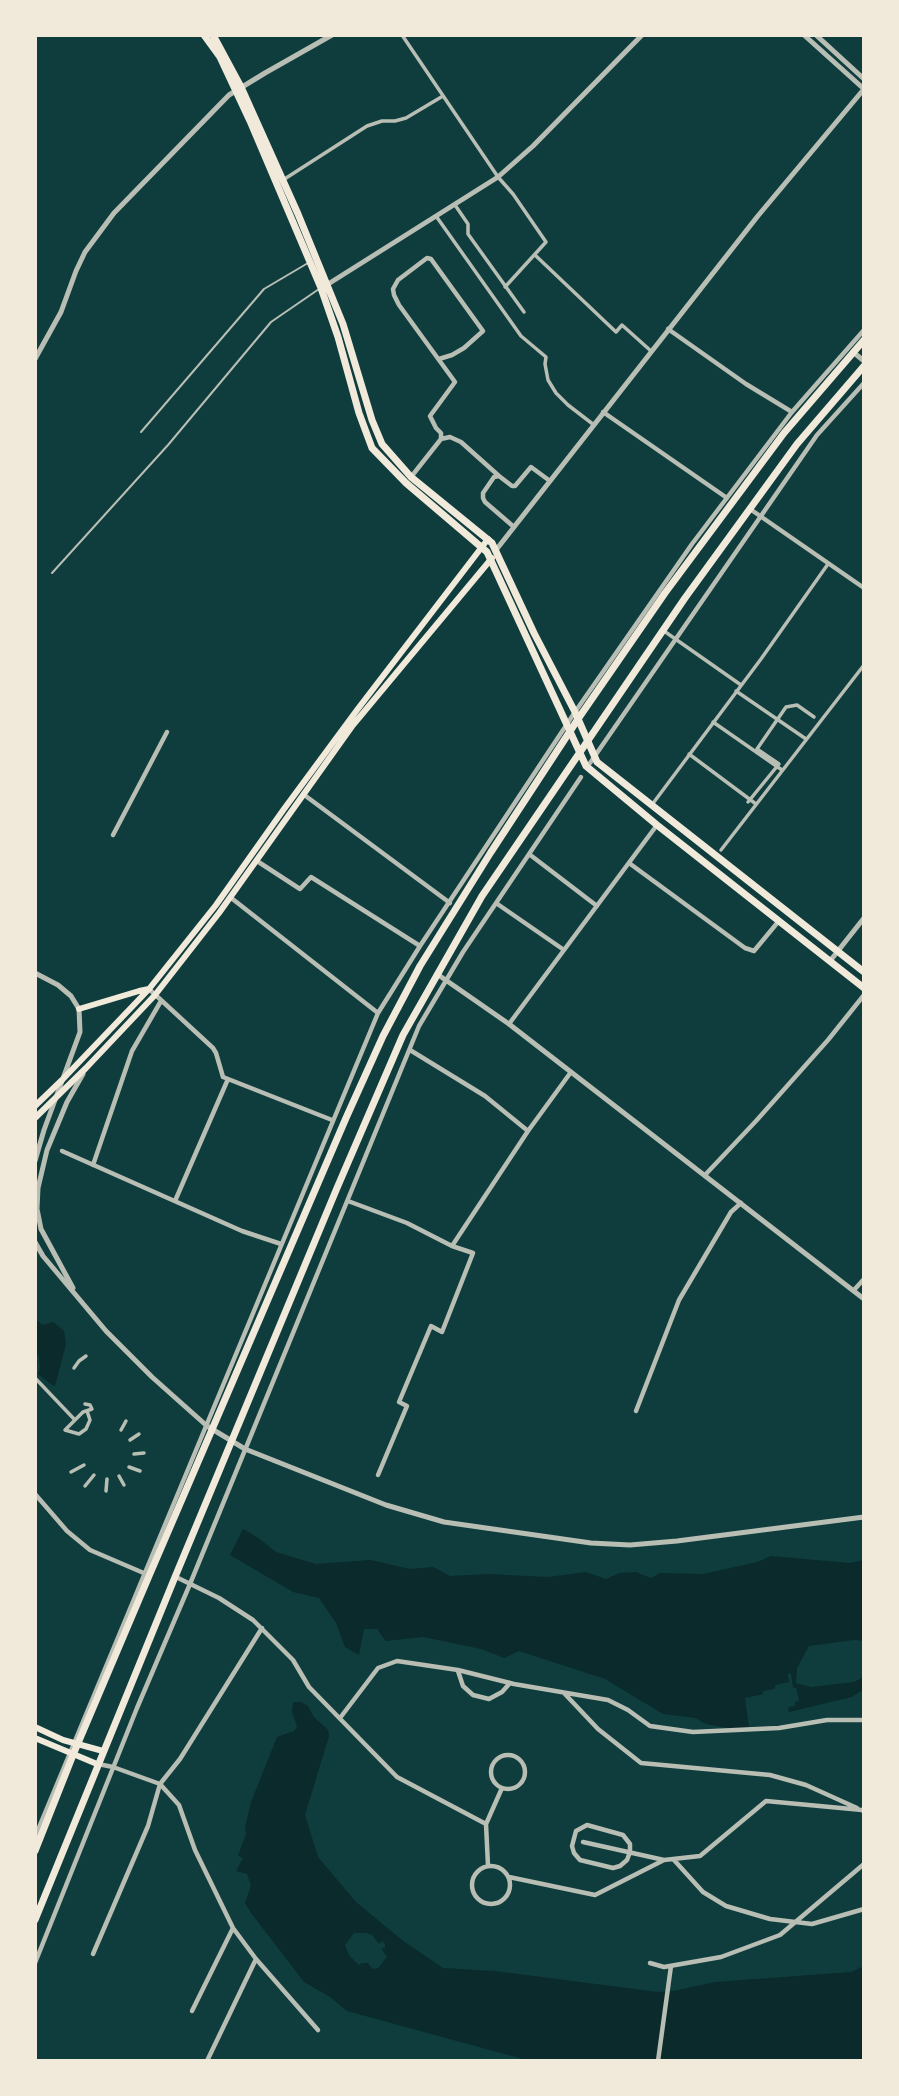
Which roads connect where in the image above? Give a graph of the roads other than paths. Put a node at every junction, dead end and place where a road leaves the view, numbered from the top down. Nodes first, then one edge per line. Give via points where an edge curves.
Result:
1 (204, 35) edge
2 (213, 35) edge
3 (332, 35) edge
4 (402, 35) edge
5 (642, 35) edge
6 (804, 35) edge
7 (816, 35) edge
8 (864, 79) edge
9 (239, 89) junction
10 (864, 89) edge
11 (443, 95) junction
12 (498, 177) junction
13 (283, 180) junction
14 (455, 205) junction
15 (436, 216) junction
16 (535, 255) junction
17 (310, 262) junction
18 (323, 287) junction
19 (505, 287) junction
20 (524, 312) dead end
21 (668, 329) junction
22 (864, 331) edge
23 (863, 343) edge
24 (651, 351) junction
25 (853, 352) junction
26 (35, 359) edge
27 (439, 359) junction
28 (864, 361) edge
29 (864, 366) edge
30 (864, 383) edge
31 (603, 412) junction
32 (792, 412) junction
33 (594, 425) junction
34 (141, 432) dead end
35 (441, 439) junction
36 (499, 476) junction
37 (411, 477) junction
38 (551, 482) junction
39 (727, 498) junction
40 (750, 509) junction
41 (761, 517) junction
42 (515, 528) junction
43 (488, 538) junction
44 (481, 546) junction
45 (496, 550) junction
46 (491, 561) junction
47 (828, 564) junction
48 (52, 573) dead end
49 (864, 588) edge
50 (664, 631) junction
51 (676, 640) junction
52 (864, 665) edge
53 (741, 685) junction
54 (736, 691) junction
55 (577, 716) junction
56 (814, 717) dead end
57 (713, 722) junction
58 (569, 728) junction
59 (167, 732) dead end
60 (806, 739) junction
61 (587, 742) junction
62 (580, 753) junction
63 (689, 754) junction
64 (592, 760) junction
65 (782, 771) junction
66 (581, 777) dead end
67 (303, 794) junction
68 (654, 802) dead end
69 (748, 802) dead end
70 (757, 804) junction
71 (736, 820) dead end
72 (741, 824) junction
73 (657, 825) junction
74 (113, 835) dead end
75 (721, 850) dead end
76 (529, 854) junction
77 (257, 861) junction
78 (629, 863) junction
79 (230, 897) junction
80 (450, 903) junction
81 (496, 903) junction
82 (597, 906) junction
83 (864, 918) edge
84 (778, 922) junction
85 (420, 946) junction
86 (564, 950) junction
87 (837, 952) junction
88 (830, 961) junction
89 (864, 972) edge
90 (35, 973) edge
91 (437, 974) junction
92 (446, 980) junction
93 (864, 988) edge
94 (149, 989) junction
95 (155, 995) junction
96 (864, 995) edge
97 (161, 1001) junction
98 (79, 1009) junction
99 (378, 1013) junction
100 (509, 1024) junction
101 (410, 1050) junction
102 (86, 1068) junction
103 (571, 1072) junction
104 (228, 1079) junction
105 (62, 1080) junction
106 (56, 1097) junction
107 (35, 1106) edge
108 (35, 1118) edge
109 (332, 1120) junction
110 (528, 1131) junction
111 (62, 1151) dead end
112 (35, 1161) edge
113 (93, 1165) junction
114 (705, 1175) junction
115 (175, 1201) junction
116 (348, 1201) junction
117 (741, 1203) junction
118 (35, 1242) edge
119 (281, 1244) junction
120 (452, 1246) junction
121 (864, 1279) edge
122 (854, 1290) junction
123 (864, 1299) edge
124 (79, 1300) junction
125 (86, 1356) dead end
126 (35, 1359) edge
127 (35, 1366) edge
128 (74, 1368) dead end
129 (35, 1378) edge
130 (85, 1404) dead end
131 (87, 1411) junction
132 (636, 1411) dead end
133 (75, 1420) junction
134 (126, 1421) dead end
135 (210, 1429) junction
136 (121, 1430) dead end
137 (139, 1434) dead end
138 (130, 1440) dead end
139 (231, 1444) junction
140 (244, 1449) junction
141 (144, 1453) dead end
142 (134, 1454) dead end
143 (84, 1465) dead end
144 (129, 1467) dead end
145 (140, 1471) dead end
146 (71, 1472) dead end
147 (94, 1475) dead end
148 (378, 1475) dead end
149 (119, 1476) dead end
150 (107, 1479) dead end
151 (124, 1485) dead end
152 (85, 1486) dead end
153 (106, 1491) dead end
154 (35, 1494) edge
155 (864, 1517) edge
156 (147, 1575) junction
157 (175, 1577) junction
158 (190, 1584) junction
159 (262, 1628) junction
160 (458, 1670) junction
161 (510, 1683) junction
162 (564, 1692) junction
163 (340, 1718) junction
164 (864, 1720) edge
165 (35, 1727) edge
166 (35, 1738) edge
167 (76, 1743) junction
168 (103, 1751) junction
169 (71, 1754) junction
170 (97, 1764) junction
171 (113, 1767) junction
172 (160, 1784) junction
173 (502, 1788) junction
174 (863, 1811) edge
175 (486, 1824) junction
176 (35, 1837) edge
177 (583, 1842) dead end
178 (35, 1851) edge
179 (630, 1852) junction
180 (673, 1859) junction
181 (664, 1860) junction
182 (864, 1864) edge
183 (488, 1866) junction
184 (509, 1877) junction
185 (864, 1909) edge
186 (35, 1920) edge
187 (794, 1922) junction
188 (233, 1928) junction
189 (93, 1954) dead end
190 (256, 1959) junction
191 (35, 1963) edge
192 (650, 1963) dead end
193 (671, 1966) junction
194 (192, 2011) dead end
195 (317, 2030) dead end
196 (208, 2061) edge
197 (658, 2061) edge

1 - 9 main road
2 - 9 main road
3 - 9 street
4 - 11 street
5 - 12 street
6 - 10 street
7 - 8 street
9 - 13 main road
9 - 17 main road
9 - 26 street via 104,226 80,262 61,312
10 - 21 street
11 - 12 street
11 - 13 street via 406,118 368,126
12 - 14 street
12 - 16 street via 546,243
13 - 18 main road
14 - 15 street
14 - 19 street via 469,226 468,234
15 - 18 street
15 - 33 street via 521,336 545,357 548,380 556,393
16 - 19 street
16 - 24 street via 616,332 622,325
17 - 18 main road
17 - 34 lane via 264,289
18 - 37 main road via 342,324 376,432
18 - 44 main road via 372,448
18 - 48 lane via 271,322
19 - 20 street
21 - 24 street
21 - 32 street
22 - 32 street
23 - 25 main road
24 - 31 street
25 - 28 street
25 - 55 main road via 734,500
27 - 27 street via 393,289 427,258 483,331 464,348
27 - 35 street via 455,382 430,416
29 - 40 main road via 797,443
30 - 41 street via 817,435
31 - 33 street
31 - 39 street
32 - 39 street
33 - 38 street
35 - 36 street via 461,442
35 - 37 street
36 - 38 street via 515,486 531,467
36 - 42 street via 487,485 483,498
37 - 43 main road
38 - 42 street
39 - 55 street
40 - 41 street
40 - 50 main road
41 - 47 street
41 - 51 street
42 - 45 street
43 - 44 main road
43 - 45 main road
44 - 46 main road
44 - 94 main road
45 - 46 main road
45 - 55 main road
46 - 58 main road
46 - 67 main road via 353,725
47 - 49 street
47 - 53 street
50 - 51 street
50 - 61 main road
51 - 53 street
51 - 64 street
52 - 60 street
53 - 54 street
54 - 57 street
54 - 60 street
55 - 58 main road
55 - 61 main road
56 - 69 street via 797,705 786,707 757,748 779,764
57 - 63 street
57 - 65 street
58 - 62 main road
58 - 80 street
58 - 135 main road via 420,966 383,1036
59 - 74 street
60 - 65 street
61 - 62 main road
61 - 64 main road
62 - 73 main road via 589,770
62 - 91 main road via 482,896
63 - 68 street
63 - 70 street
64 - 87 main road
65 - 70 street
66 - 76 street
67 - 77 main road
67 - 80 street
70 - 72 street
71 - 72 street
72 - 75 street
73 - 78 street
73 - 84 main road
76 - 81 street
76 - 82 street
77 - 79 main road
77 - 85 street via 300,889 310,877
78 - 82 street
78 - 84 street via 745,948 754,951
79 - 95 main road
79 - 99 street
80 - 85 street
81 - 86 street
81 - 92 street
82 - 86 street
83 - 87 street
84 - 88 main road
85 - 99 street
86 - 100 street
87 - 88 street
87 - 89 main road
88 - 93 main road
90 - 98 street via 58,985
91 - 92 street
91 - 139 main road via 403,1035
92 - 100 street
92 - 101 street
94 - 95 street
94 - 98 main road
94 - 105 main road
95 - 97 street
95 - 102 main road
96 - 114 street
97 - 104 street via 208,1042
97 - 113 street via 132,1051
98 - 105 street via 79,1038
99 - 109 street
100 - 103 street
101 - 110 street via 485,1096
101 - 116 street
102 - 106 main road
102 - 124 street via 47,1150 37,1209 41,1229
103 - 110 street
103 - 114 street
104 - 109 street
104 - 115 street
105 - 106 street
105 - 107 main road
106 - 108 main road
106 - 112 street
109 - 119 street
110 - 120 street
111 - 113 street
113 - 115 street
114 - 117 street
115 - 119 street
116 - 120 street
116 - 140 street
117 - 122 street
117 - 132 street via 731,1212 679,1300
118 - 124 street
119 - 135 street
120 - 148 street via 473,1253 442,1332 431,1326 399,1402 407,1406
121 - 122 street
122 - 123 street
124 - 135 street via 152,1377
125 - 128 street
126 - 127 street
129 - 133 street
130 - 131 street via 92,1409
131 - 133 street
131 - 133 street via 88,1431 65,1430
134 - 136 street
135 - 139 street
135 - 156 main road
137 - 138 street
139 - 140 street
139 - 157 main road
140 - 155 street via 386,1505 444,1522 591,1543 649,1545
140 - 158 street
141 - 142 street
143 - 146 street
144 - 145 street
147 - 152 street
149 - 151 street
150 - 153 street
154 - 156 street via 90,1550
156 - 167 main road
157 - 158 street
157 - 168 main road
158 - 159 street
158 - 171 street
159 - 163 street
159 - 172 street
160 - 161 street
160 - 161 street via 463,1686 473,1695 489,1699
160 - 163 street via 397,1661 378,1668
161 - 162 street
162 - 164 street via 608,1700 650,1726 693,1732
162 - 174 street via 598,1729 641,1763 770,1775 806,1785
163 - 175 street via 397,1777
165 - 167 main road
166 - 169 main road
167 - 168 main road
167 - 169 main road
168 - 170 main road
169 - 170 main road
169 - 176 street
169 - 178 main road
170 - 171 street
170 - 186 main road
171 - 172 street
171 - 191 street
172 - 188 street via 178,1805
172 - 189 street via 148,1826
173 - 173 street via 491,1770 496,1759 512,1755 522,1761 525,1777 513,1788
173 - 175 street
174 - 180 street via 766,1801 700,1856
175 - 183 street
177 - 179 street
179 - 179 street via 627,1860 613,1868 580,1860 572,1846 576,1830 587,1825 623,1835
179 - 181 street
180 - 181 street
180 - 187 street via 703,1892 726,1906
181 - 184 street via 595,1895
182 - 187 street
183 - 184 street via 500,1868
183 - 184 street via 477,1871 472,1882 475,1895 484,1903 502,1900
185 - 187 street via 812,1924
187 - 193 street via 780,1936 721,1957
188 - 190 street
188 - 194 street
190 - 195 street
190 - 196 street
192 - 193 street
193 - 197 street

